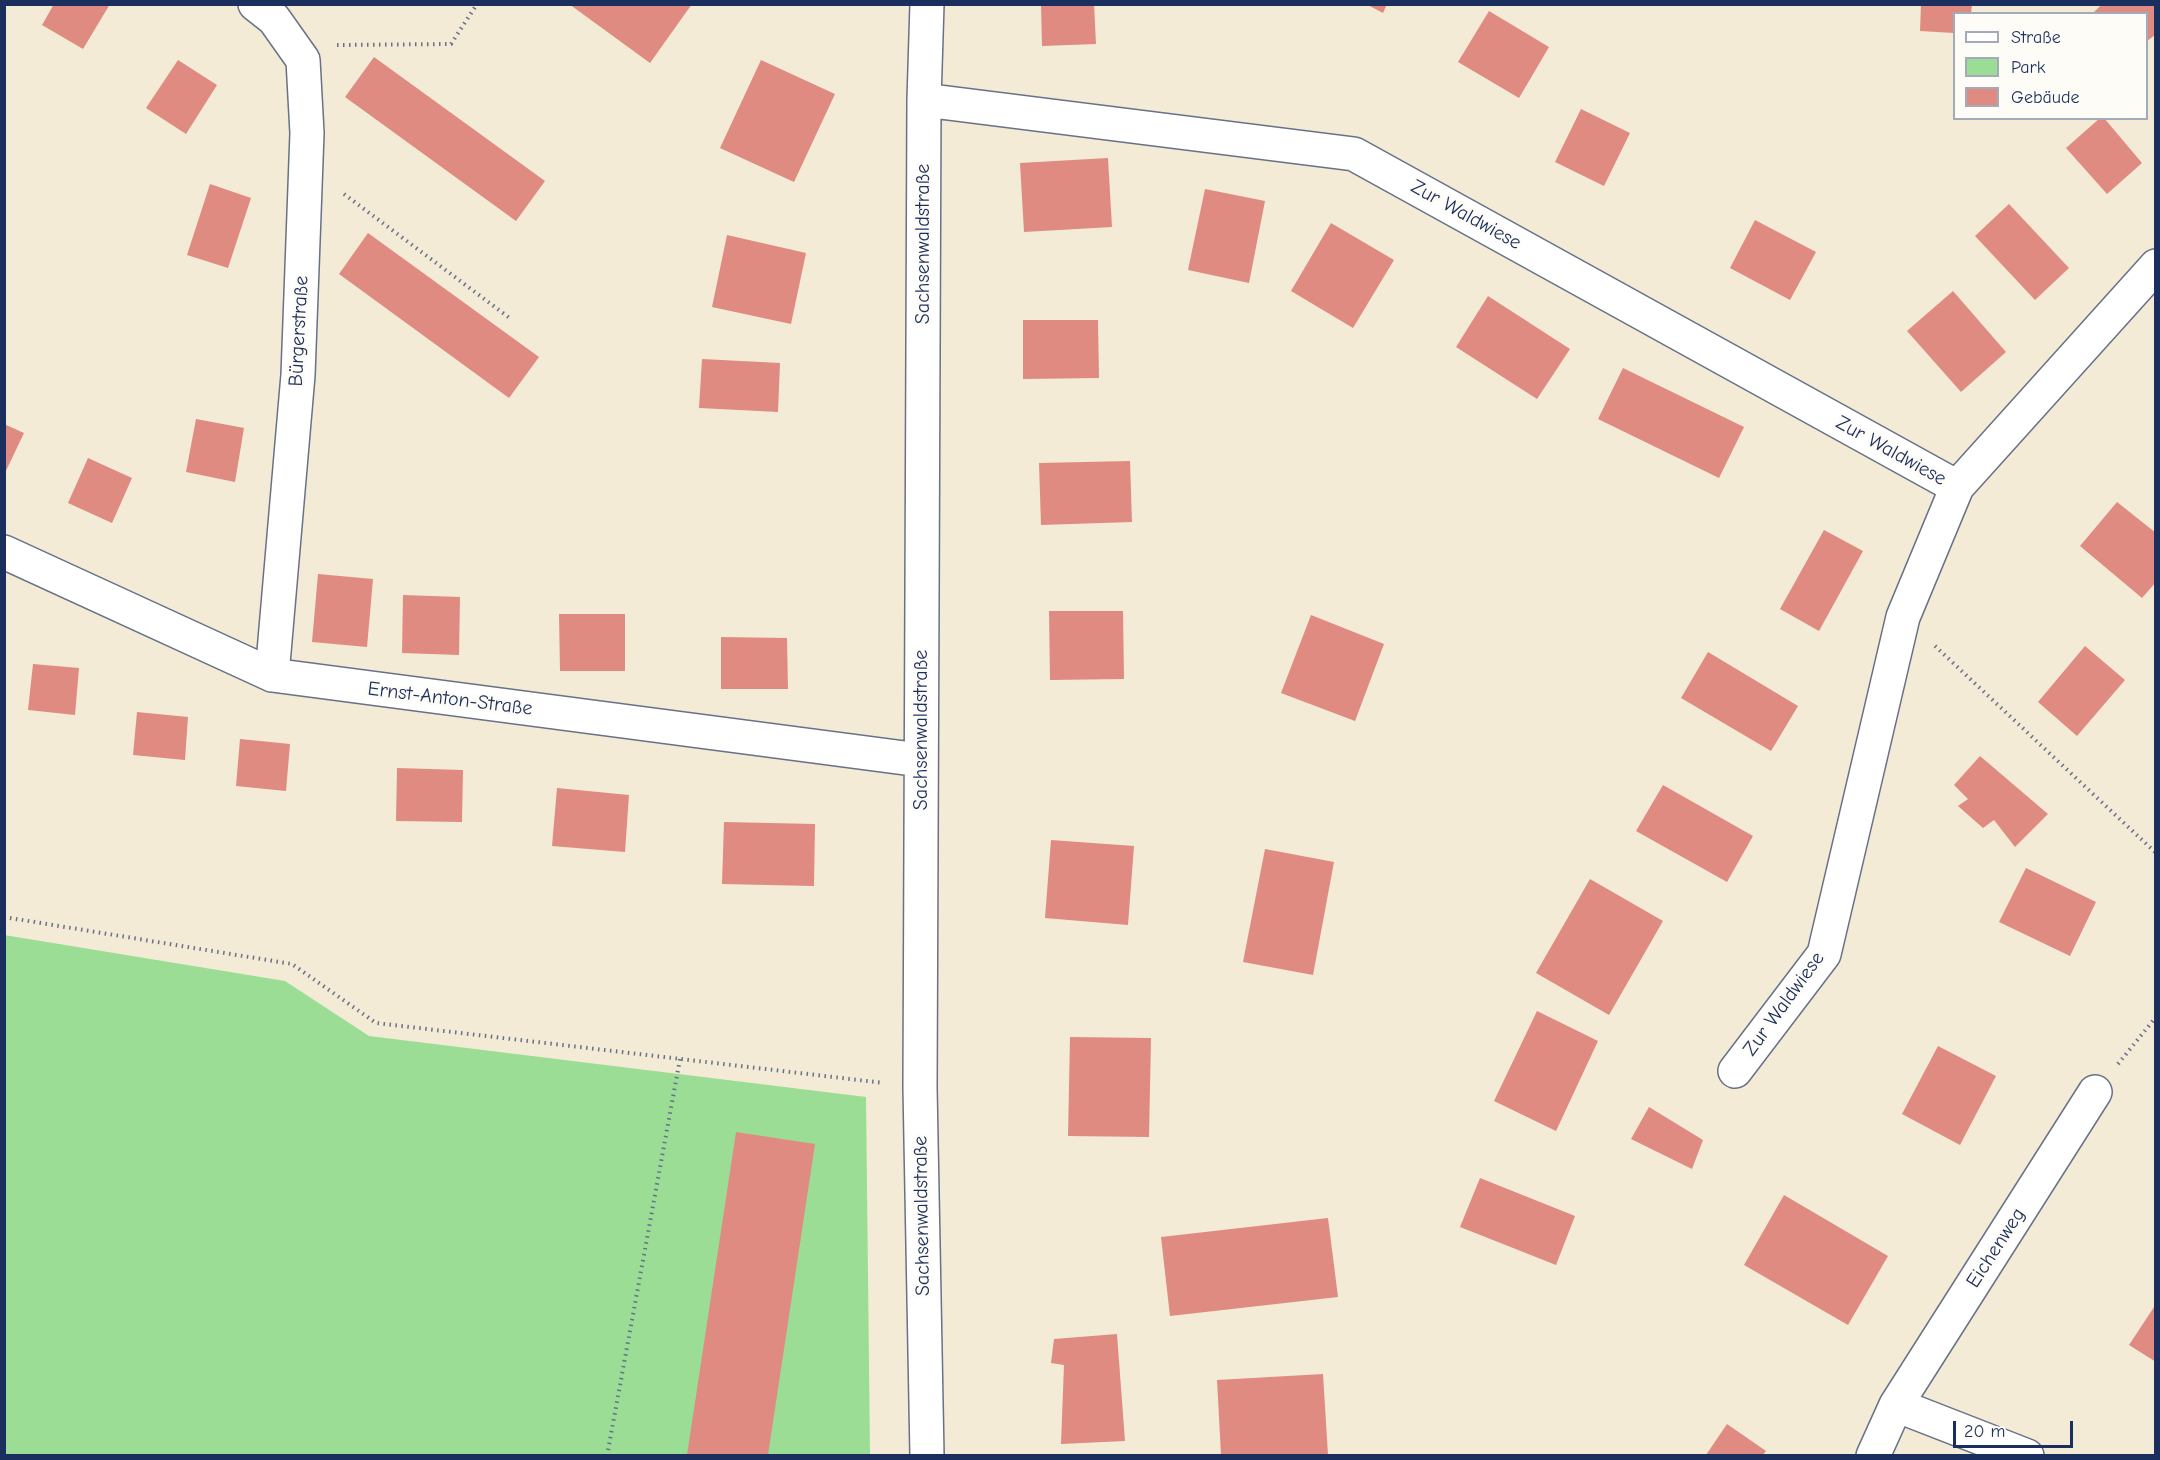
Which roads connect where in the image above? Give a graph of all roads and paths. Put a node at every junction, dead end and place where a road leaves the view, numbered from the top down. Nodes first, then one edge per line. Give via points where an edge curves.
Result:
1 (255, 4) edge
2 (477, 4) edge
3 (927, 4) edge
4 (303, 60) junction
5 (924, 100) junction
6 (306, 166) junction
7 (2156, 266) edge
8 (511, 319) dead end
9 (1957, 487) junction
10 (4, 552) edge
11 (1903, 616) junction
12 (272, 675) junction
13 (920, 760) junction
14 (2156, 853) edge
15 (4, 917) edge
16 (2156, 1017) edge
17 (680, 1059) junction
18 (1735, 1071) dead end
19 (920, 1087) junction
20 (2096, 1092) joint
21 (1896, 1405) junction
22 (607, 1455) edge
23 (927, 1455) edge
24 (1873, 1455) edge
25 (2027, 1455) edge

1 - 4 street via 274,19
2 - 4 path via 451,44 335,45
3 - 5 street, Sachsenwaldstraße
4 - 6 street, Bürgerstraße
5 - 9 street, Zur Waldwiese via 1354,154
5 - 13 street, Sachsenwaldstraße
6 - 8 path
6 - 12 street, Bürgerstraße via 298,375
7 - 9 street, Zur Waldwiese
9 - 11 street, Zur Waldwiese
10 - 12 street, Ernst-Anton-Straße
11 - 14 path
11 - 18 street, Zur Waldwiese via 1824,954
12 - 13 street, Ernst-Anton-Straße
13 - 19 street, Sachsenwaldstraße
15 - 17 path via 292,964 376,1023
16 - 20 path
17 - 19 path
17 - 22 path
19 - 23 street, Sachsenwaldstraße
20 - 21 street, Eichenweg
21 - 24 street, Eichenweg
21 - 25 street

